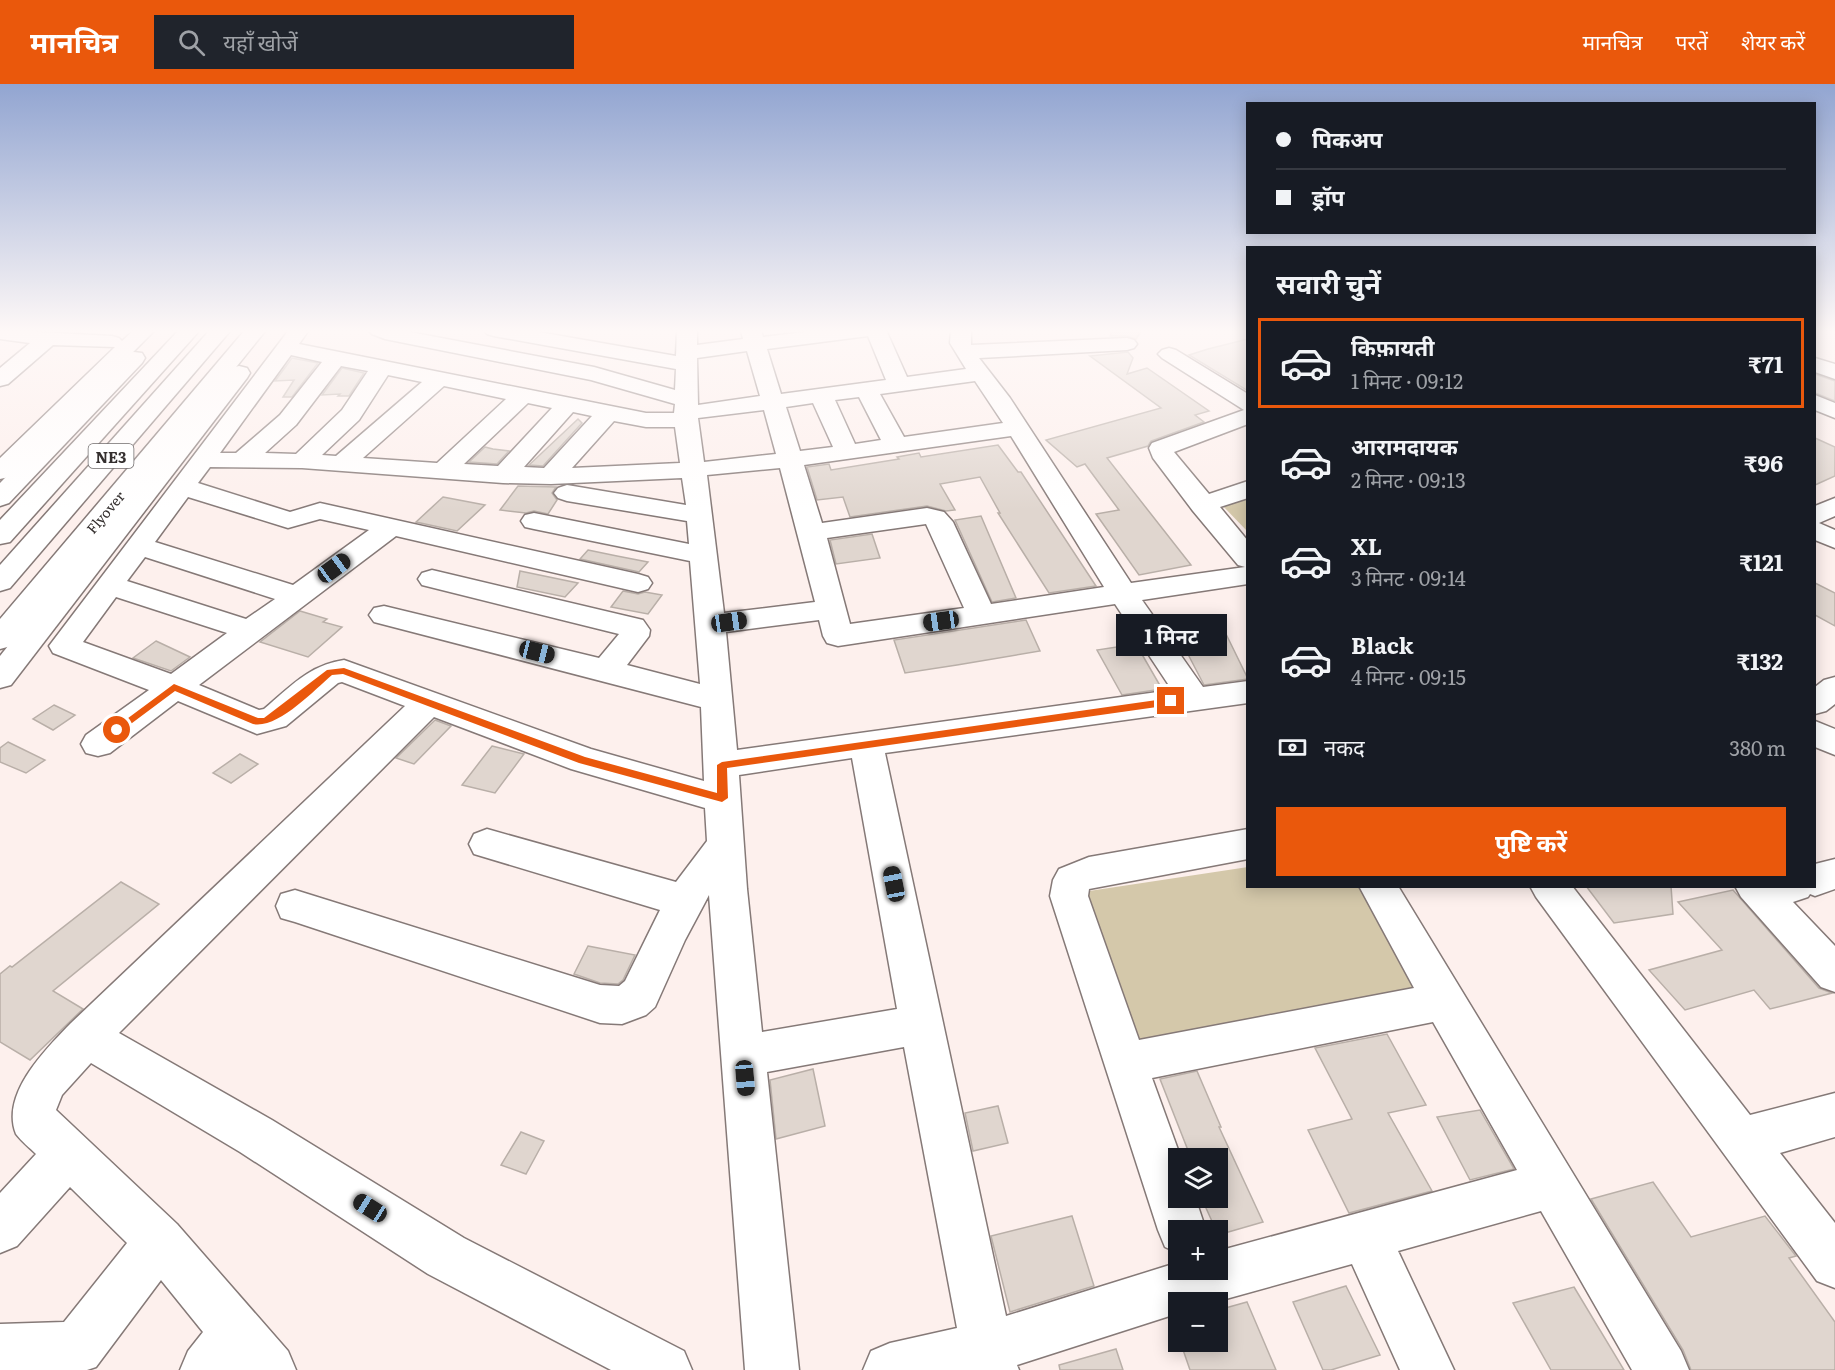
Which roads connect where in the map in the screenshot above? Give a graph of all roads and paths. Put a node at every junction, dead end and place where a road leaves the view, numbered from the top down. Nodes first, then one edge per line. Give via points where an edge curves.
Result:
1 (64, 390) edge
2 (84, 390) edge
3 (103, 390) edge
4 (135, 390) edge
5 (168, 390) edge
6 (205, 390) edge
7 (238, 390) edge
8 (248, 390) edge
9 (311, 390) edge
10 (367, 390) edge
11 (427, 390) edge
12 (491, 390) edge
13 (634, 390) edge
14 (687, 390) edge
15 (770, 390) edge
16 (859, 390) edge
17 (867, 390) edge
18 (993, 390) edge
19 (1226, 390) edge
20 (522, 396) junction
21 (821, 396) junction
22 (774, 402) junction
23 (1816, 402) edge
24 (1246, 403) edge
25 (567, 405) junction
26 (686, 411) junction
27 (1835, 411) edge
28 (608, 413) junction
29 (1246, 417) edge
30 (1018, 428) junction
31 (896, 445) junction
32 (0, 452) edge
33 (847, 452) junction
34 (203, 460) junction
35 (243, 460) junction
36 (791, 460) junction
37 (302, 461) junction
38 (341, 464) junction
39 (700, 469) junction
40 (443, 471) junction
41 (0, 472) edge
42 (503, 475) junction
43 (559, 484) junction
44 (183, 488) junction
45 (1246, 490) edge
46 (0, 498) edge
47 (1202, 505) junction
48 (1835, 506) edge
49 (700, 514) junction
50 (1816, 516) edge
51 (534, 521) dead end
52 (391, 527) junction
53 (1816, 530) edge
54 (812, 532) junction
55 (0, 536) edge
56 (1835, 540) edge
57 (140, 546) junction
58 (702, 555) junction
59 (1246, 557) edge
60 (1246, 575) edge
61 (432, 579) dead end
62 (0, 582) edge
63 (638, 583) dead end
64 (110, 585) junction
65 (1123, 594) junction
66 (297, 597) junction
67 (831, 609) junction
68 (384, 615) dead end
69 (982, 615) junction
70 (709, 625) junction
71 (251, 631) junction
72 (0, 639) edge
73 (606, 670) junction
74 (0, 677) edge
75 (174, 687) junction
76 (1835, 688) edge
77 (1246, 692) edge
78 (1194, 698) junction
79 (717, 700) junction
80 (1816, 702) edge
81 (428, 703) junction
82 (1816, 734) edge
83 (1835, 743) edge
84 (98, 744) dead end
85 (866, 744) junction
86 (722, 782) junction
87 (487, 844) dead end
88 (1246, 844) edge
89 (725, 846) junction
90 (1835, 874) edge
91 (1816, 880) edge
92 (1379, 888) edge
93 (1551, 888) edge
94 (1770, 890) edge
95 (685, 901) junction
96 (294, 906) dead end
97 (1835, 974) edge
98 (1443, 1001) junction
99 (921, 1024) junction
100 (86, 1037) junction
101 (743, 1056) junction
102 (1125, 1063) junction
103 (1835, 1115) edge
104 (1742, 1140) junction
105 (69, 1153) junction
106 (1553, 1184) junction
107 (1179, 1220) edge
108 (0, 1229) edge
109 (1365, 1236) junction
110 (160, 1241) junction
111 (1835, 1263) edge
112 (1228, 1268) edge
113 (1186, 1280) edge
114 (0, 1350) edge
115 (222, 1350) edge
116 (68, 1359) edge
117 (989, 1359) edge
118 (269, 1370) edge
119 (665, 1370) edge
120 (772, 1370) edge
121 (890, 1370) edge
122 (1427, 1370) edge
123 (1662, 1370) edge

1 - 32 main road
2 - 41 main road
3 - 46 main road
4 - 55 main road, NE3
5 - 62 main road, NE3
6 - 72 main road, Flyover
7 - 74 main road
8 - 34 main road
9 - 35 main road via 288,420
10 - 37 main road via 351,415
11 - 38 main road
12 - 20 main road
13 - 26 main road
14 - 26 main road
15 - 22 main road
16 - 21 main road
17 - 31 main road
18 - 30 main road
19 - 24 main road
20 - 25 main road
20 - 40 main road
21 - 22 main road
21 - 33 main road
22 - 26 main road
22 - 36 main road
23 - 27 main road
25 - 28 main road
25 - 42 main road
26 - 28 main road via 646,420
26 - 39 main road
28 - 43 main road
29 - 47 main road via 1161,448
30 - 31 main road
30 - 65 main road
31 - 33 main road
33 - 36 main road
34 - 35 main road
34 - 44 main road
35 - 37 main road
36 - 39 main road
36 - 54 main road
37 - 38 main road
38 - 40 main road
39 - 43 main road
39 - 49 main road
40 - 42 main road
42 - 43 main road
43 - 49 main road
44 - 52 main road via 288,520 320,511
44 - 57 main road
45 - 47 main road
47 - 59 main road
48 - 50 main road
49 - 58 main road
51 - 58 main road
52 - 63 main road
52 - 66 main road
53 - 56 main road
54 - 67 main road
54 - 69 main road via 935,518
57 - 64 main road
57 - 66 main road
58 - 70 main road
60 - 65 main road
61 - 73 main road via 632,627 634,636
64 - 71 main road
64 - 75 main road via 64,646
65 - 69 main road
65 - 78 main road
66 - 71 main road
67 - 69 main road via 838,636
67 - 70 main road
68 - 73 main road
70 - 79 main road
71 - 75 main road
73 - 79 main road
75 - 81 main road via 257,722 274,718 323,677 336,671
75 - 84 main road
76 - 80 main road
77 - 78 main road
78 - 85 main road
79 - 86 main road
81 - 86 main road via 583,760
81 - 100 main road
82 - 83 main road
85 - 86 main road
85 - 99 main road
86 - 89 main road
87 - 95 main road
88 - 102 main road via 1089,872 1072,880 1069,896
89 - 95 main road
89 - 101 main road
90 - 91 main road
92 - 98 main road
93 - 104 main road
94 - 97 main road
95 - 96 main road via 640,994 631,1004 618,1007
98 - 102 main road
98 - 106 main road
99 - 101 main road
99 - 117 main road
100 - 105 main road via 46,1080 34,1101 33,1119
100 - 119 main road via 256,1136 446,1256
101 - 120 main road
102 - 107 main road
103 - 104 main road
104 - 111 main road
105 - 108 main road
105 - 110 main road
106 - 109 main road
106 - 123 main road
109 - 112 main road
109 - 122 main road
110 - 115 main road
110 - 116 main road
113 - 117 main road
114 - 116 main road
115 - 118 main road
117 - 121 main road

